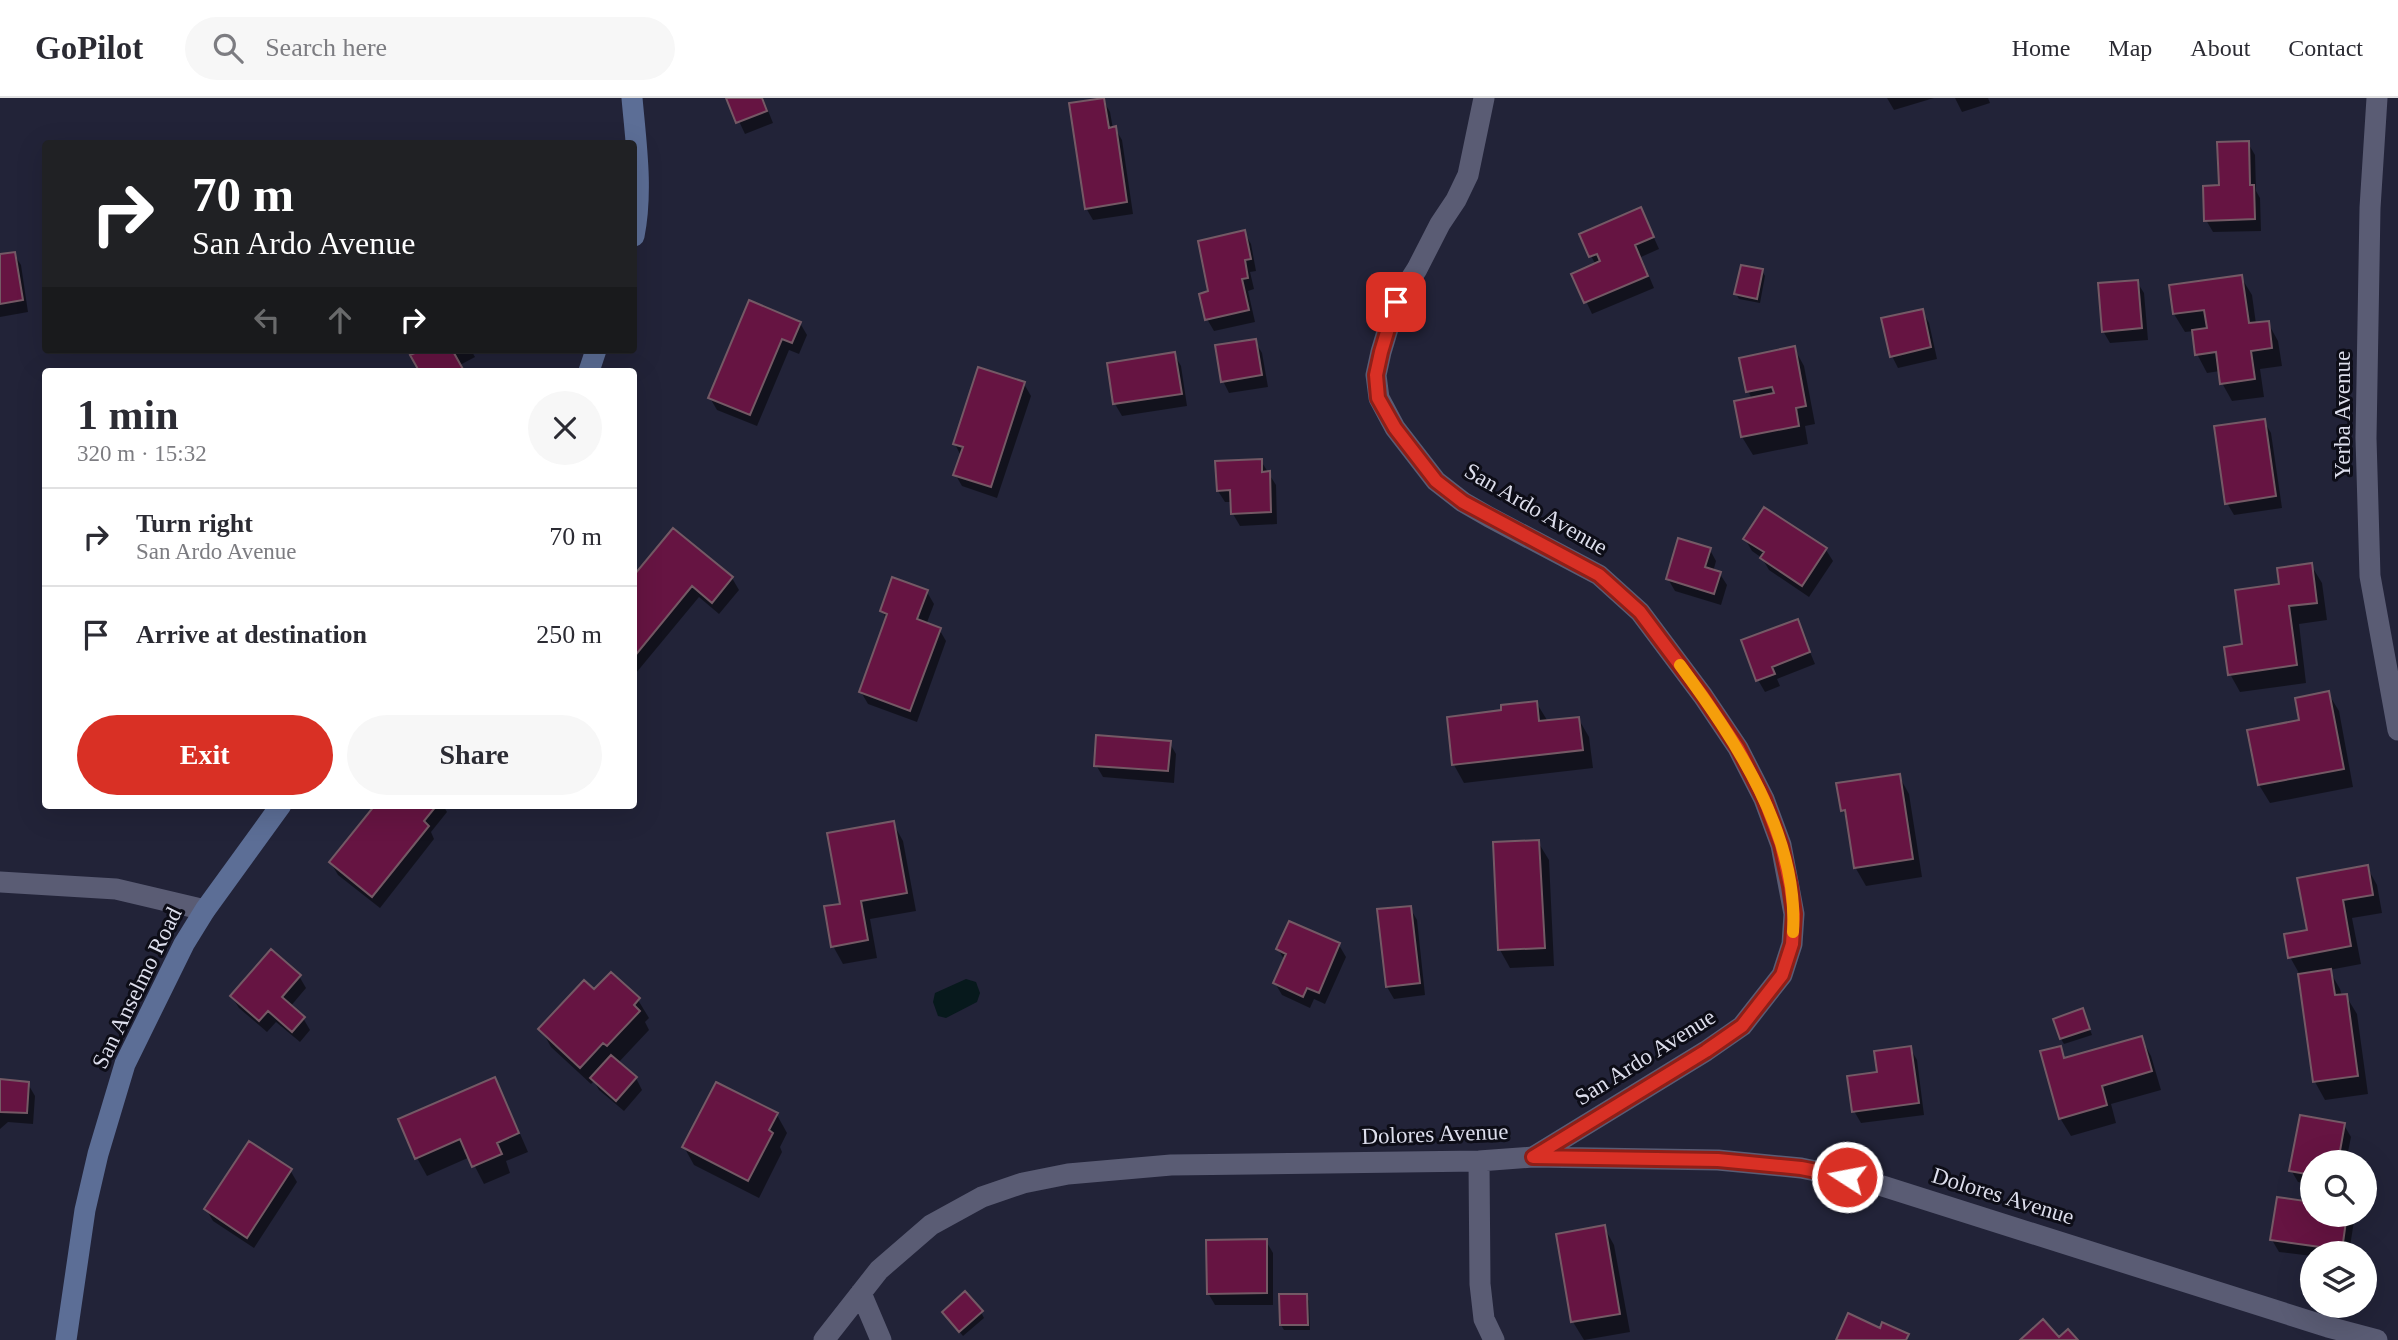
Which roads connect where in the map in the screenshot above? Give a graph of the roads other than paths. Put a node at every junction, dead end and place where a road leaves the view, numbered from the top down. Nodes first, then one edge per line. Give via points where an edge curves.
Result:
1 (632, 98) edge
2 (1484, 98) edge
3 (2377, 98) edge
4 (635, 140) edge
5 (637, 164) edge
6 (637, 205) edge
7 (2398, 730) edge
8 (278, 809) edge
9 (0, 882) edge
10 (205, 910) junction
11 (1533, 1157) junction
12 (1479, 1161) junction
13 (861, 1293) junction
14 (2368, 1339) edge
15 (66, 1340) edge
16 (824, 1340) edge
17 (881, 1340) edge
18 (1494, 1340) edge

1 - 4 street
2 - 11 street, San Ardo Avenue via 1468,175 1396,302 1376,375 1378,398 1436,481 1489,517 1599,575 1640,612 1738,748 1781,845 1794,914 1792,944 1782,975 1742,1026
3 - 7 street, Yerba Avenue via 2366,438 2370,576
5 - 6 street
8 - 10 street, San Anselmo Road
9 - 10 street via 116,889
10 - 15 street, San Anselmo Road via 125,1064 85,1210
11 - 12 street, Dolores Avenue
11 - 14 street, Dolores Avenue via 1718,1160 1801,1168 1870,1182
12 - 13 street, Dolores Avenue via 1171,1165 1068,1174 1023,1183 982,1197 931,1225 879,1270
12 - 18 street via 1480,1284 1484,1320
13 - 16 street, Dolores Avenue
13 - 17 street

